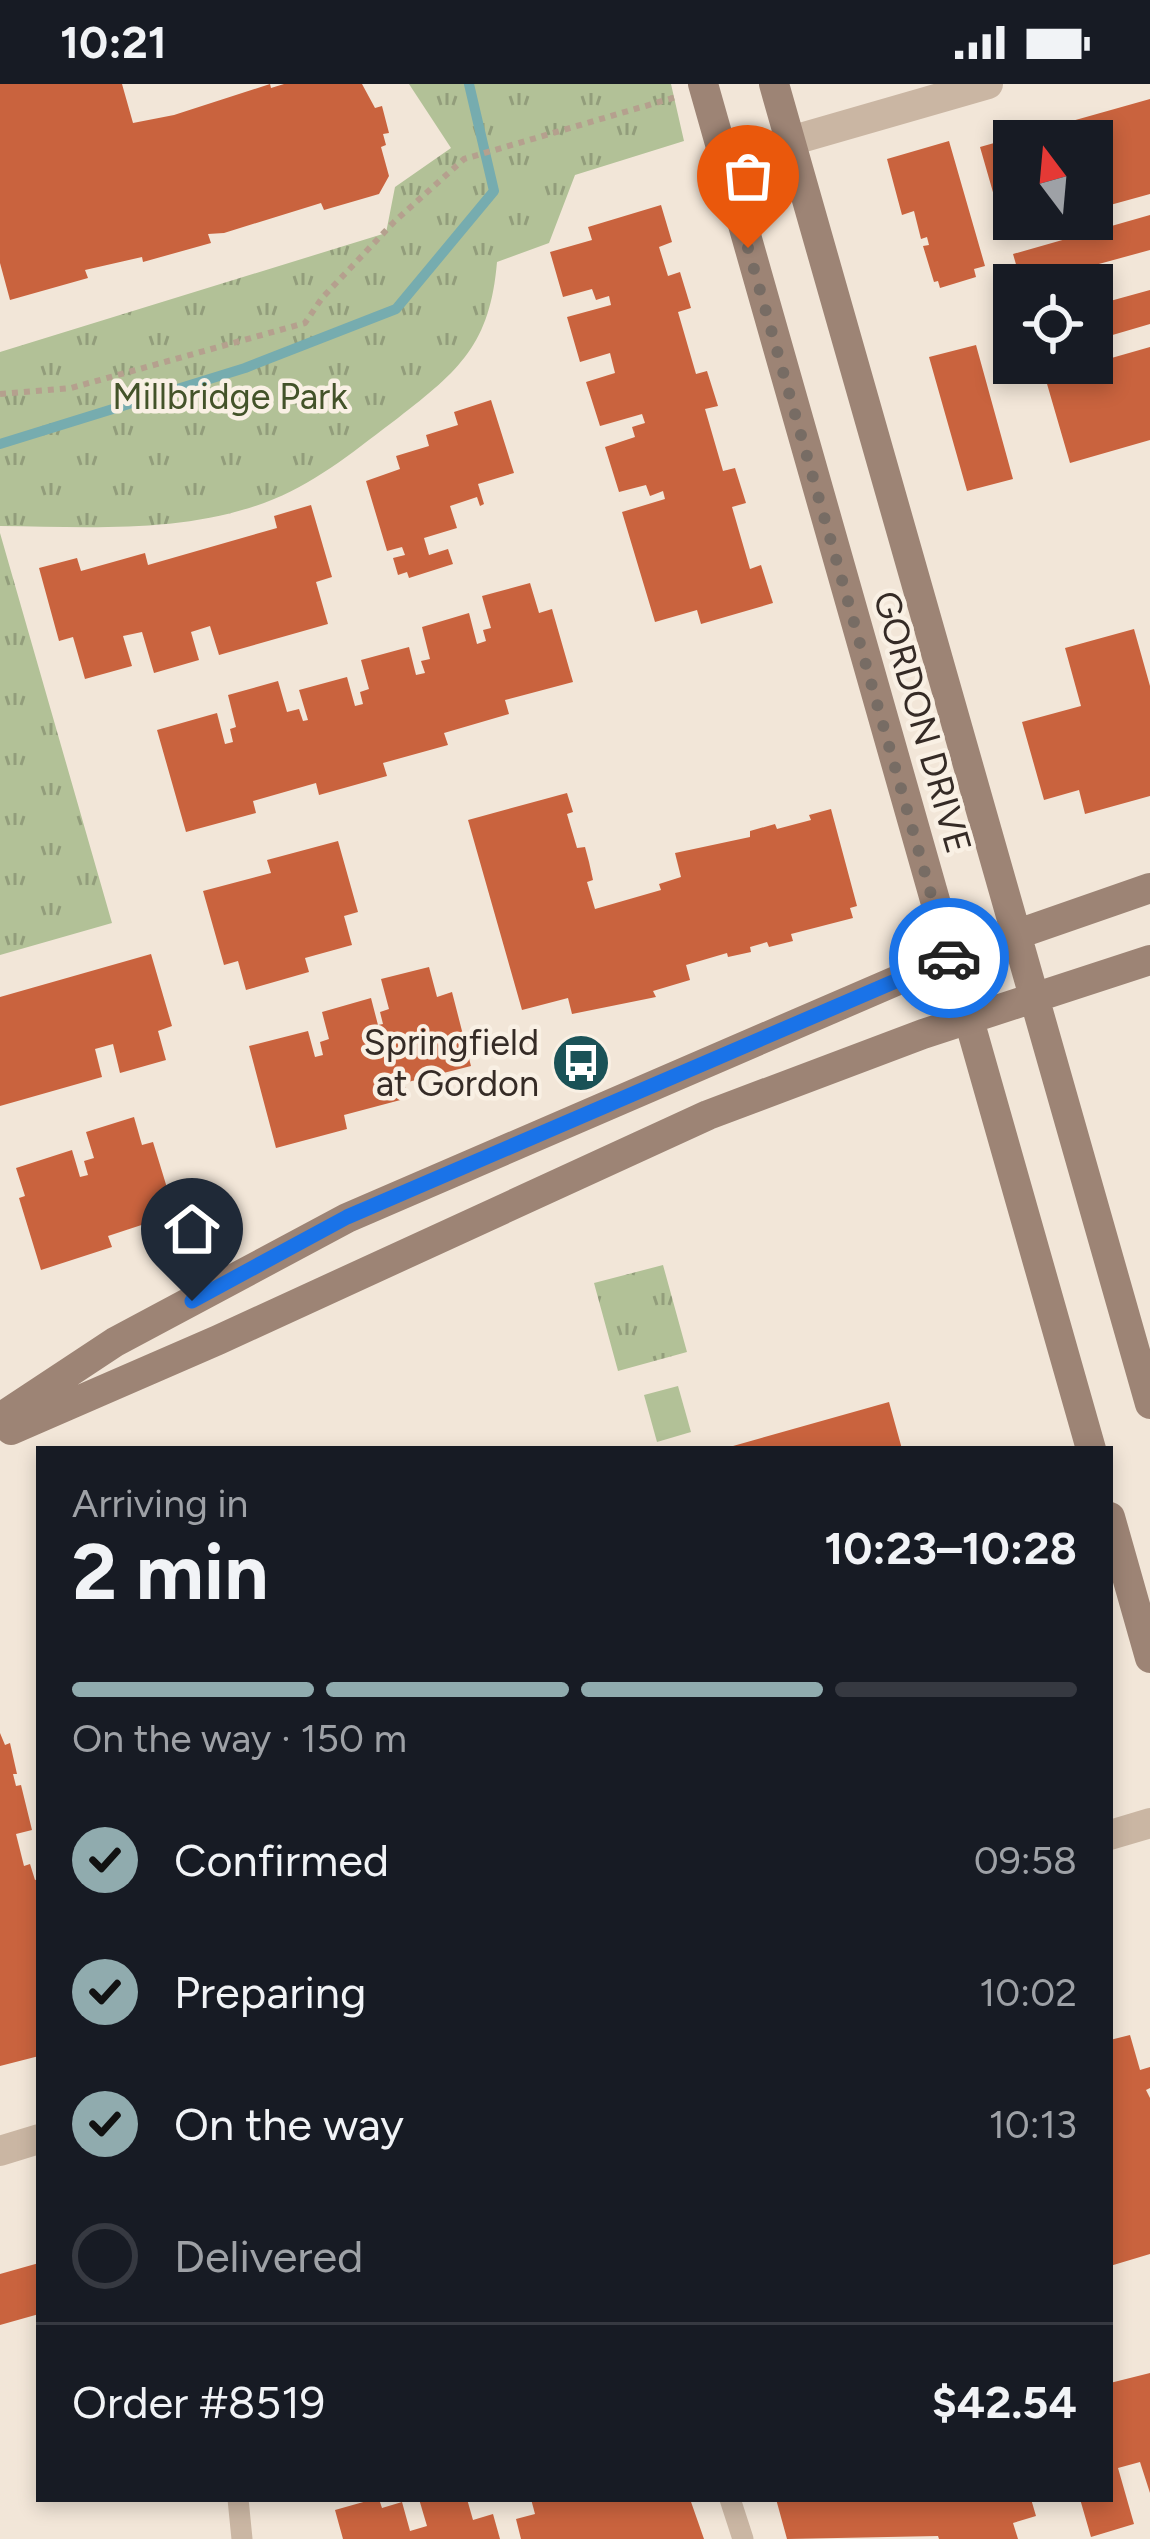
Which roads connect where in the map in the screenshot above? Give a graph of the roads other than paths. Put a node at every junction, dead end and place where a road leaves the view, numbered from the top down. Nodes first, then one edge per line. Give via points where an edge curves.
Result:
1 (774, 84) edge
2 (988, 84) edge
3 (703, 85) edge
4 (790, 141) junction
5 (724, 160) junction
6 (1150, 888) edge
7 (1014, 933) junction
8 (949, 958) junction
9 (1150, 960) edge
10 (1031, 998) junction
11 (968, 1020) junction
12 (1150, 1404) edge
13 (0, 1418) edge
14 (0, 1435) edge
15 (1090, 1446) edge
16 (1113, 1528) edge
17 (1150, 1658) edge
18 (1150, 1823) edge
19 (1113, 1834) edge
20 (36, 2140) edge
21 (0, 2151) edge
22 (238, 2502) edge
23 (731, 2502) edge
24 (242, 2539) edge
25 (743, 2539) edge

1 - 4 main road, GORDON DRIVE
2 - 4 street
3 - 5 main road, GORDON DRIVE
4 - 5 street
4 - 7 main road, GORDON DRIVE
5 - 8 main road, GORDON DRIVE
6 - 7 main road
7 - 8 main road
7 - 10 main road, GORDON DRIVE
8 - 11 main road, GORDON DRIVE
8 - 13 main road via 347,1217 115,1342
9 - 10 main road
10 - 11 main road
10 - 12 main road, GORDON DRIVE
11 - 14 main road via 708,1114
11 - 15 main road, GORDON DRIVE
16 - 17 main road
18 - 19 street
20 - 21 street
22 - 24 lane
23 - 25 lane

